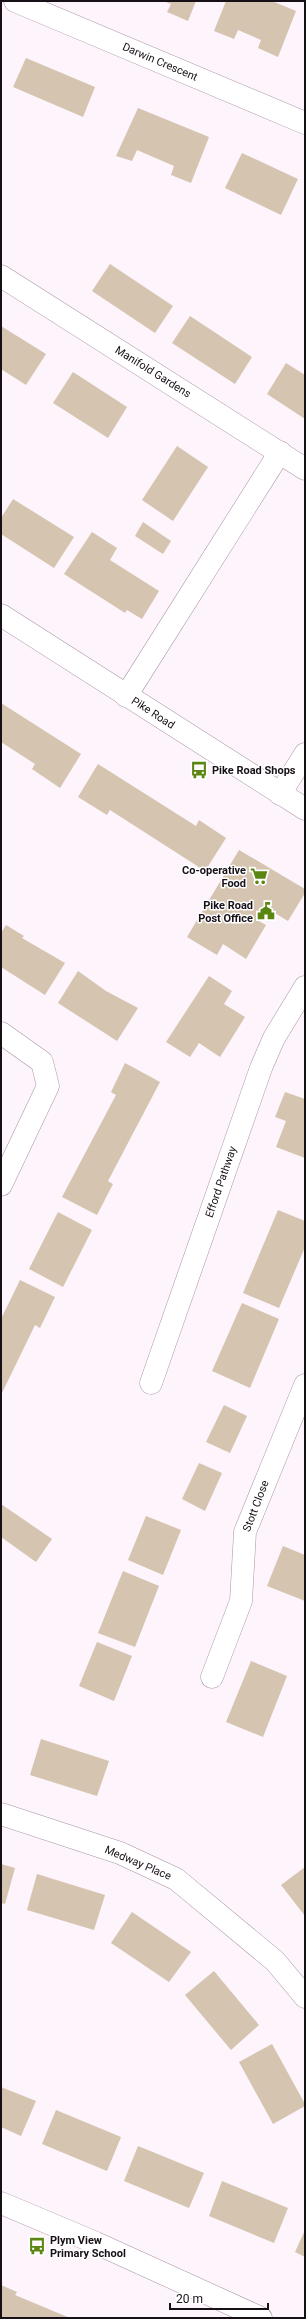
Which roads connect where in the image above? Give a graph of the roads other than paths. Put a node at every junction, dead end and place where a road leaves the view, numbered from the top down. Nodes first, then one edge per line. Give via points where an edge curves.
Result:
1 (15, 1) edge
2 (305, 122) edge
3 (1, 276) edge
4 (280, 452) junction
5 (305, 469) edge
6 (1, 615) edge
7 (126, 696) junction
8 (305, 754) edge
9 (280, 794) junction
10 (305, 810) edge
11 (305, 987) edge
12 (1, 1033) edge
13 (1, 1185) edge
14 (151, 1383) dead end
15 (305, 1385) edge
16 (212, 1677) dead end
17 (1, 1814) edge
18 (305, 1997) edge
19 (1, 2203) edge
20 (261, 2318) edge

1 - 2 street, Darwin Crescent
3 - 4 street, Manifold Gardens
4 - 5 street, Manifold Gardens
4 - 7 street
6 - 7 street, Pike Road
7 - 9 street, Pike Road
8 - 9 street
9 - 10 street, Pike Road
11 - 14 street, Efford Pathway via 274,1038 260,1068
12 - 13 street via 42,1062 48,1086
15 - 16 street, Stott Close via 245,1532 241,1601
17 - 18 street, Medway Place via 120,1853 176,1879 275,1961
19 - 20 street

